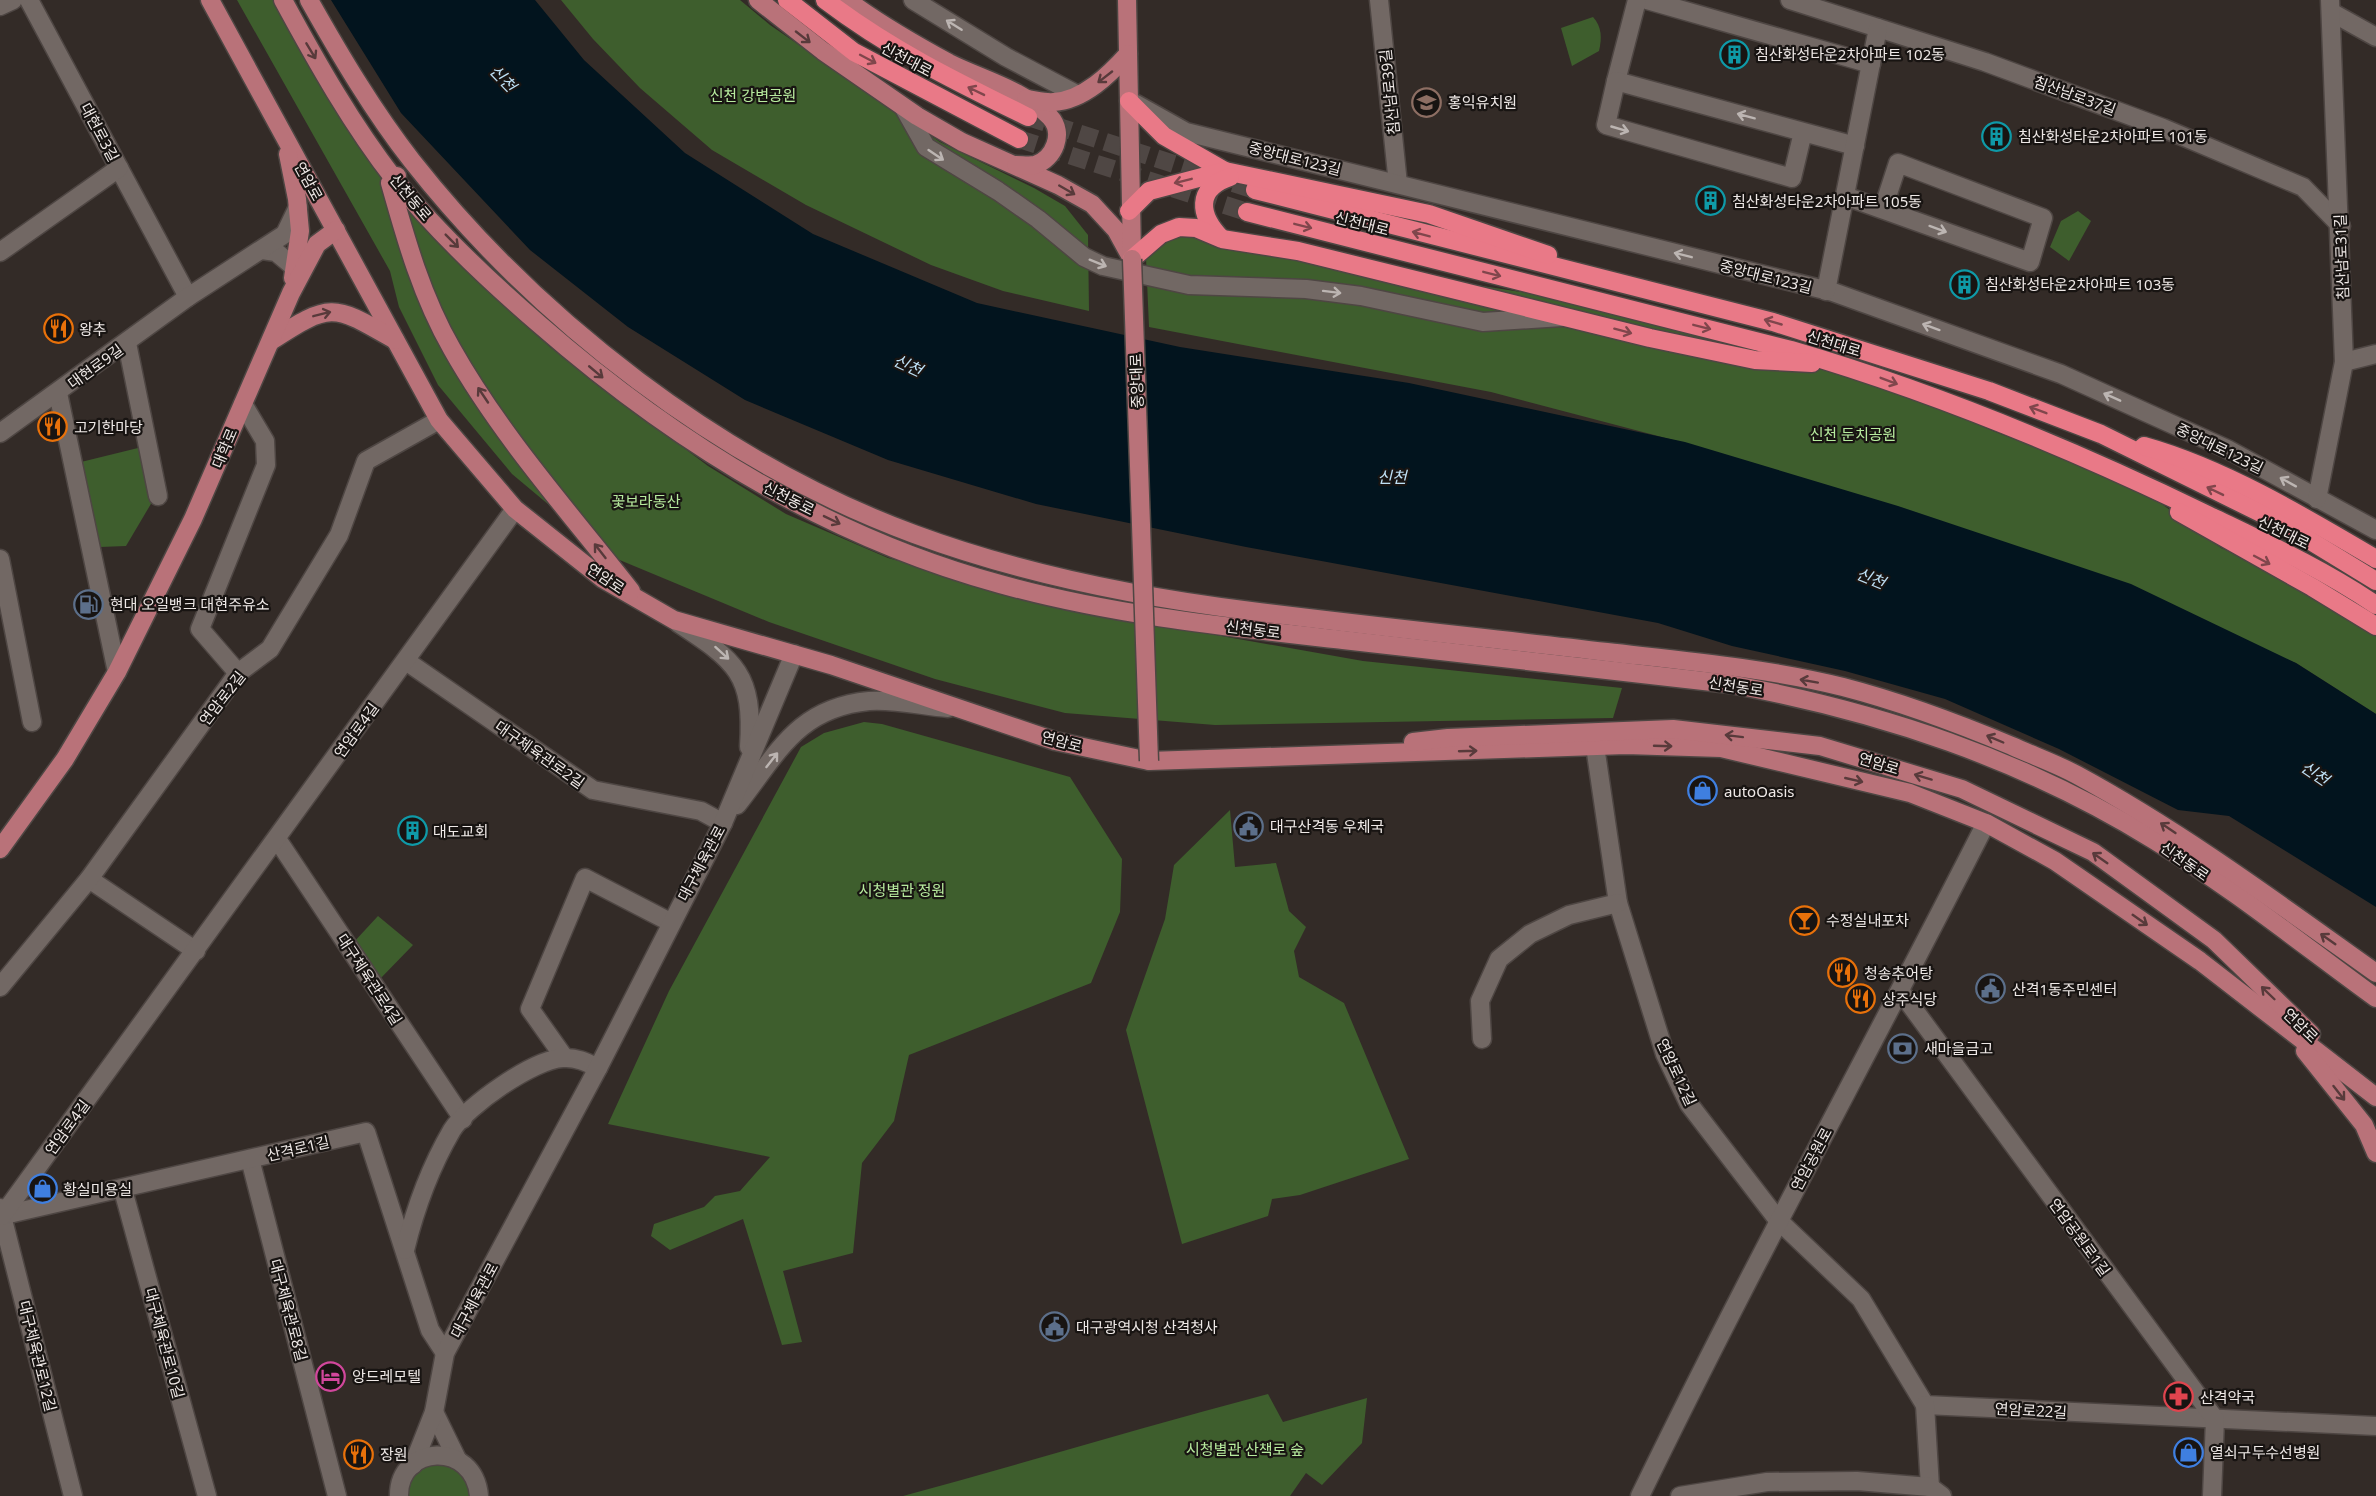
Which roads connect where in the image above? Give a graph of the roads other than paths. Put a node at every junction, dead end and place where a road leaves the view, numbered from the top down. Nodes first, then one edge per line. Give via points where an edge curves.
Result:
1 (12, 0) edge
2 (29, 0) edge
3 (210, 0) edge
4 (283, 0) edge
5 (309, 0) edge
6 (758, 0) edge
7 (787, 0) edge
8 (825, 0) edge
9 (847, 0) edge
10 (913, 0) edge
11 (1127, 0) edge
12 (1379, 0) edge
13 (1637, 0) edge
14 (1647, 0) edge
15 (1790, 0) edge
16 (0, 6) edge
17 (2331, 6) edge
18 (1878, 28) junction
19 (2376, 37) edge
20 (1128, 54) junction
21 (1871, 64) junction
22 (1616, 81) junction
23 (1078, 95) junction
24 (1129, 101) junction
25 (904, 108) junction
26 (1027, 108) junction
27 (1803, 132) junction
28 (284, 138) junction
29 (1018, 140) tunnel mouth
30 (1855, 146) junction
31 (411, 160) junction
32 (1014, 165) junction
33 (119, 168) junction
34 (1234, 172) junction
35 (394, 178) junction
36 (1398, 184) junction
37 (1255, 190) tunnel mouth
38 (1845, 196) junction
39 (298, 207) junction
40 (1883, 209) junction
41 (1129, 211) junction
42 (1247, 212) tunnel mouth
43 (2341, 226) junction
44 (336, 230) junction
45 (1222, 238) junction
46 (262, 250) junction
47 (0, 252) edge
48 (1132, 259) junction
49 (294, 267) junction
50 (1826, 291) junction
51 (291, 293) junction
52 (1663, 295) junction
53 (188, 297) junction
54 (1567, 316) junction
55 (271, 341) junction
56 (396, 341) junction
57 (127, 343) junction
58 (2376, 354) edge
59 (2344, 362) junction
60 (1841, 364) junction
61 (58, 393) junction
62 (243, 404) junction
63 (439, 420) junction
64 (0, 433) edge
65 (2101, 434) junction
66 (2104, 464) junction
67 (158, 496) dead end
68 (2317, 498) junction
69 (515, 509) junction
70 (2376, 530) edge
71 (0, 559) edge
72 (2376, 559) edge
73 (2376, 581) edge
74 (636, 597) junction
75 (2376, 605) edge
76 (674, 620) junction
77 (2376, 626) edge
78 (794, 654) junction
79 (406, 661) junction
80 (117, 672) junction
81 (238, 673) junction
82 (958, 709) junction
83 (32, 722) dead end
84 (1595, 746) junction
85 (1283, 758) junction
86 (749, 761) junction
87 (1149, 761) junction
88 (723, 823) junction
89 (1986, 823) junction
90 (277, 839) junction
91 (0, 849) edge
92 (89, 879) junction
93 (1618, 903) junction
94 (670, 922) junction
95 (196, 951) junction
96 (2376, 973) edge
97 (0, 987) edge
98 (1900, 992) junction
99 (2376, 998) edge
100 (2289, 1030) junction
101 (1482, 1039) dead end
102 (564, 1057) junction
103 (598, 1068) junction
104 (2373, 1095) edge
105 (463, 1119) junction
106 (2376, 1153) edge
107 (250, 1159) junction
108 (123, 1190) junction
109 (1, 1214) edge
110 (1779, 1220) junction
111 (405, 1251) junction
112 (446, 1353) junction
113 (1925, 1405) junction
114 (434, 1412) junction
115 (2215, 1419) junction
116 (2376, 1426) edge
117 (457, 1459) junction
118 (413, 1465) junction
119 (1936, 1492) edge
120 (398, 1495) edge
121 (73, 1496) edge
122 (207, 1496) edge
123 (337, 1496) edge
124 (479, 1496) edge
125 (1640, 1496) edge
126 (1680, 1496) edge
127 (2212, 1496) edge

1 - 16 street
2 - 33 street, 대현로3길
3 - 28 main road, 연암로
4 -> 35 main road, 신천동로 via 333,87
5 - 31 main road, 신천동로 via 366,95
6 -> 25 main road
7 -> 29 highway, 신천대로 via 854,52
26 -> 8 highway, 신천대로 via 933,70 870,34
9 - 26 main road via 873,20
23 -> 10 street
11 - 20 main road, 중앙대로
12 - 36 street, 침산남로39길
13 - 22 street
14 - 21 street
15 - 18 street, 침산남로37길
17 - 19 street, 침산남로31길
17 - 43 street, 침산남로31길
18 - 21 street
18 - 43 street, 침산남로37길 via 2130,116 2303,187
20 -> 23 main road via 1112,72
20 - 24 main road, 중앙대로
21 - 30 street
27 -> 22 street
22 -> 27 street via 1606,125 1792,178
23 - 26 main road
24 - 34 highway via 1164,136
24 - 36 street, 중앙대로123길 via 1186,132
24 - 41 main road, 중앙대로
25 - 32 main road
25 -> 54 street via 926,147 998,191 1084,257 1103,266 1189,285 1306,289 1361,296 1483,322
26 - 32 main road via 1051,118 1056,146 1047,158 1034,165
27 - 30 street
28 - 39 main road
28 - 44 main road, 연암로
30 - 38 street
31 - 35 main road
96 -> 31 main road, 신천동로 via 2163,825 2073,772 1952,720 1841,687 1718,665 1164,599 1003,563 912,533 832,499 660,398 520,279
32 -> 48 main road via 1092,204 1116,231
33 - 47 street, 대현로3길
33 - 53 street
34 -> 41 highway via 1149,191
34 - 45 highway via 1213,183 1203,209 1210,226
34 - 52 highway via 1429,214
74 -> 35 main road via 501,424 452,349 413,265 390,183
35 -> 99 main road, 신천동로 via 507,296 614,387 725,465 867,537 1001,585 1091,605 1227,626 1730,684 1812,699 1874,716 1945,739 2060,788 2154,840
50 -> 36 street, 중앙대로123길
52 -> 37 highway, 신천대로
38 - 40 street
38 - 50 street
39 - 46 street, 대현로9길 via 285,234
39 - 49 main road via 300,231
40 -> 40 street via 2030,262 2043,218 1898,163
41 - 48 main road, 중앙대로
42 -> 60 highway, 신천대로
43 - 59 street, 침산남로31길
44 - 51 main road, 대학로 via 317,244
44 - 56 main road, 연암로
45 - 48 highway via 1196,228 1179,227 1161,234
45 - 54 highway via 1298,251
46 - 49 street via 276,252
46 - 53 street, 대현로9길
48 - 87 main road, 중앙대로, bridge
49 - 51 main road
68 -> 50 street, 중앙대로123길 via 2227,449 2061,374
51 - 55 main road, 대학로
65 -> 52 highway, 신천대로 via 1989,391 1830,340
53 - 57 street, 대현로9길
54 -> 60 highway via 1755,360
55 -> 56 main road via 327,310 353,316
55 - 62 main road, 대학로
56 - 63 main road, 연암로
57 - 61 street, 대현로9길
57 - 67 street
58 - 59 street
59 - 68 street, 침산남로31길
60 -> 66 highway, 신천대로
61 - 64 street, 대현로9길
61 - 80 street
62 - 80 main road, 대학로 via 193,519
62 - 81 street via 265,441 266,465 200,629
63 - 69 main road, 연암로
63 - 81 street, 연암로2길 via 366,461 333,545 270,649
65 - 72 highway via 2181,457 2317,524
73 -> 65 highway, 신천대로 via 2283,524
66 - 75 highway, 신천대로 via 2334,577
66 -> 77 highway via 2205,529 2312,586
68 - 70 street, 중앙대로123길
69 - 74 main road, 연암로 via 603,579
69 - 79 street, 연암로4길
71 - 83 street
74 - 76 main road, 연암로
76 - 78 main road, 연암로
76 -> 86 street via 722,652 738,670 751,727
78 - 82 main road, 연암로
78 - 86 street, 대구체육관로
79 - 88 street, 대구체육관로2길 via 593,790 701,811
79 - 90 street, 연암로4길
80 - 91 main road, 대학로 via 65,759
81 - 92 street, 연암로2길
82 - 87 main road, 연암로 via 1055,741
88 -> 82 street via 790,737 822,712 871,701
85 -> 84 main road, 연암로
84 -> 89 main road, 연암로 via 1721,748 1910,793
84 - 93 street, 연암로12길
85 - 87 main road, 연암로
104 -> 85 main road, 연암로 via 2214,940 2093,852 1962,789 1820,746 1673,729 1448,738
86 - 88 street, 대구체육관로
88 - 94 street, 대구체육관로
89 - 98 street, 연암공원로
89 -> 100 main road, 연암로 via 2055,861 2200,962
90 - 95 street, 연암로4길
90 - 105 street, 대구체육관로4길
92 - 95 street
92 - 97 street, 연암로2길
93 - 101 street via 1569,915 1530,934 1499,958 1480,1000
93 - 110 street, 연암로12길 via 1665,1054 1689,1104
94 - 102 street via 585,878 530,1009
94 - 103 street, 대구체육관로
95 - 109 street, 연암로4길
98 - 110 street, 연암공원로
98 - 115 street, 연암공원로1길
100 - 104 main road
100 -> 106 main road via 2364,1125
102 - 103 street
102 - 105 street via 546,1061 502,1084
103 - 112 street, 대구체육관로
105 - 111 street via 453,1128 430,1175 411,1223
107 - 108 street, 산격로1길
107 - 111 street, 산격로1길 via 366,1132
107 - 123 street, 대구체육관로8길
108 - 109 street, 산격로1길
108 - 122 street, 대구체육관로10길
109 - 121 street, 대구체육관로12길
110 - 113 street via 1861,1299
110 - 125 street, 연암공원로
111 - 112 street, 산격로1길 via 430,1330
112 - 114 street, 대구체육관로
113 - 115 street, 연암로22길
113 - 119 street
114 - 117 street
114 - 118 street, 대구체육관로
115 - 116 street, 연암로22길
115 - 127 street
117 - 118 street via 434,1455
117 - 124 street via 474,1475
118 - 120 street, 대구체육관로 via 401,1482
119 - 126 street via 1857,1481 1767,1482

